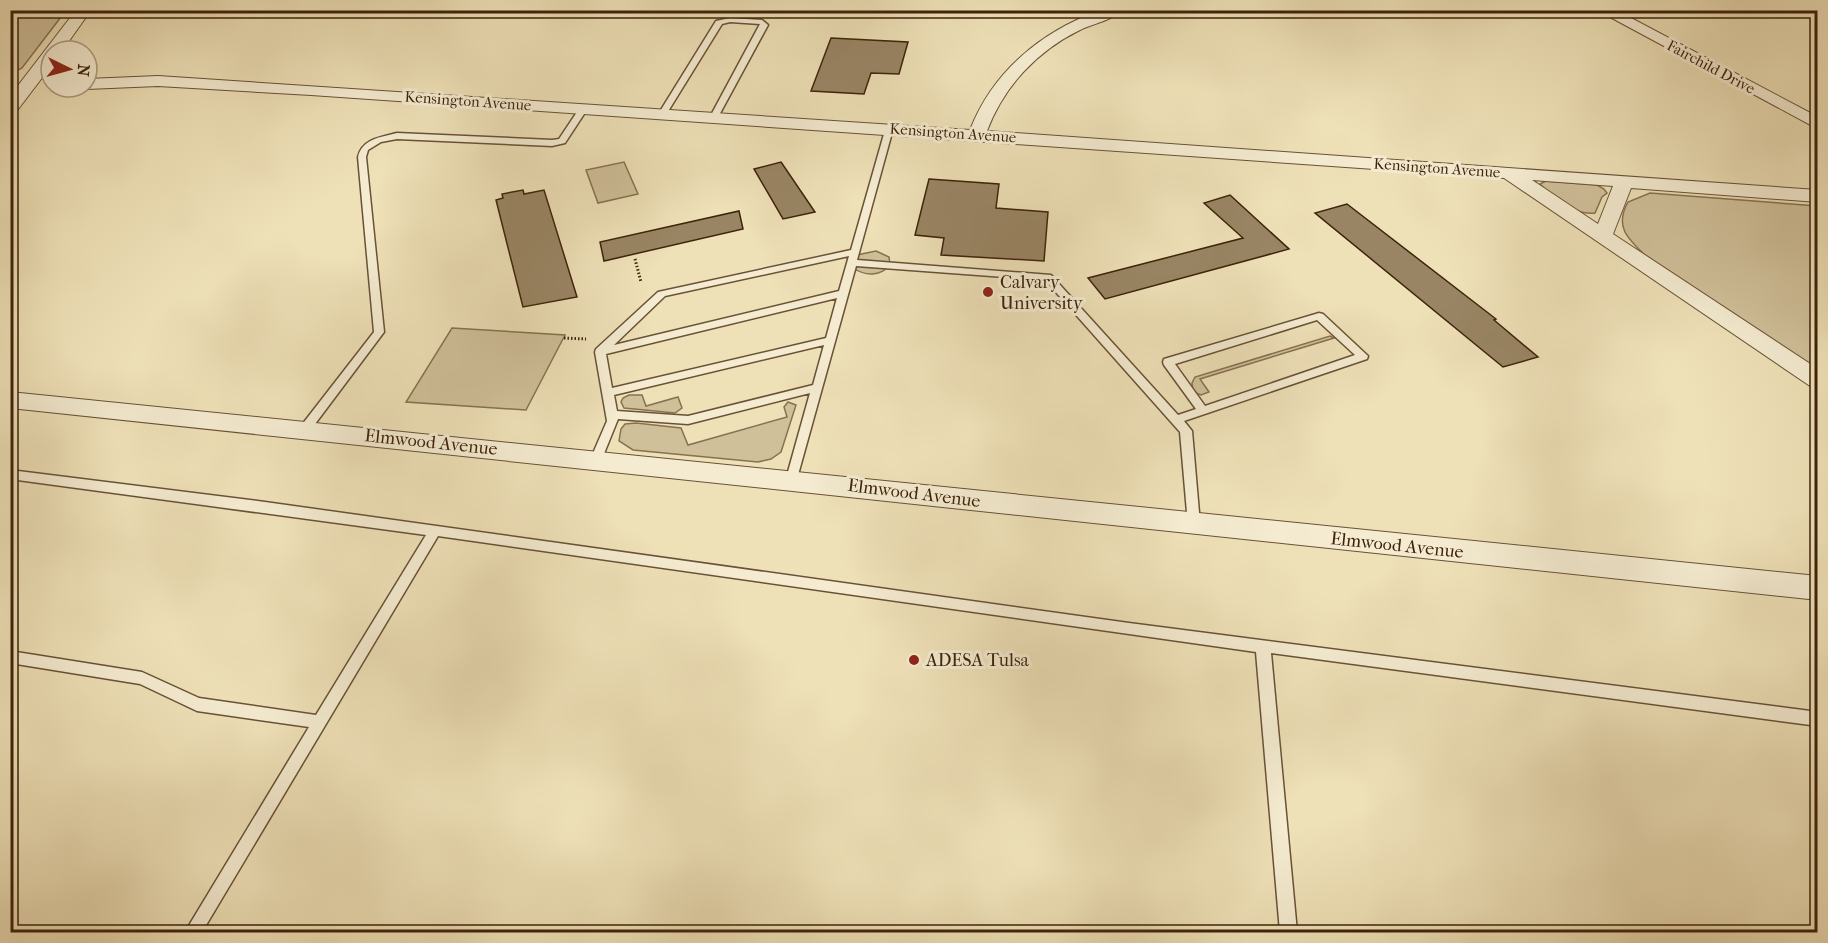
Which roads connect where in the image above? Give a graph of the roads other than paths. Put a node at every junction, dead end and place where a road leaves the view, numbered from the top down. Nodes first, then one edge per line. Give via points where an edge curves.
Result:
1 (84, 10) edge
2 (1115, 10) edge
3 (1604, 10) edge
4 (63, 39) edge
5 (39, 67) edge
6 (99, 83) edge
7 (39, 86) edge
8 (19, 87) edge
9 (10, 108) edge
10 (584, 108) junction
11 (663, 114) junction
12 (714, 117) junction
13 (1818, 124) edge
14 (890, 129) junction
15 (977, 135) junction
16 (1510, 174) junction
17 (1624, 182) junction
18 (1818, 196) edge
19 (1603, 236) junction
20 (854, 257) junction
21 (844, 293) junction
22 (831, 340) junction
23 (600, 352) junction
24 (1818, 380) edge
25 (818, 387) junction
26 (607, 393) junction
27 (10, 400) edge
28 (1203, 411) junction
29 (612, 415) junction
30 (1176, 420) junction
31 (305, 429) junction
32 (597, 459) junction
33 (10, 474) edge
34 (792, 479) junction
35 (1194, 524) junction
36 (435, 531) junction
37 (1818, 588) edge
38 (1263, 646) junction
39 (10, 657) edge
40 (1818, 719) edge
41 (320, 722) junction
42 (193, 933) edge
43 (1288, 933) edge

1 - 4 street
2 - 15 street via 1070,30 1027,57 999,91 981,120
3 - 13 street, Fairchild Drive
5 - 8 street
6 - 10 street, Kensington Avenue via 158,81
7 - 8 street
8 - 9 street
10 - 11 street, Kensington Avenue
10 - 31 lane via 562,141 552,143 397,136 378,140 364,149 378,332
11 - 12 street, Kensington Avenue
11 - 12 lane via 719,23 762,22 764,26
12 - 14 street, Kensington Avenue
14 - 15 street, Kensington Avenue
14 - 20 lane
15 - 16 street, Kensington Avenue
16 - 17 street, Kensington Avenue
16 - 19 street
17 - 18 street, Kensington Avenue
17 - 19 street
19 - 24 street
20 - 21 lane
20 - 23 lane via 662,294
20 - 30 lane via 1048,277
21 - 22 lane
21 - 23 lane
22 - 25 lane
22 - 26 lane
23 - 26 lane
25 - 29 lane via 688,420
25 - 34 lane
26 - 29 lane
27 - 31 street, Elmwood Avenue
28 - 28 lane via 1224,404 1363,356 1319,316 1168,362
28 - 30 lane
29 - 32 lane
30 - 35 lane via 1186,431
31 - 32 street, Elmwood Avenue
32 - 34 street, Elmwood Avenue
33 - 36 lane
34 - 35 street, Elmwood Avenue
35 - 37 street, Elmwood Avenue
36 - 38 lane
36 - 41 lane
38 - 40 lane
38 - 43 lane
39 - 41 lane via 142,678 197,704
41 - 42 lane

